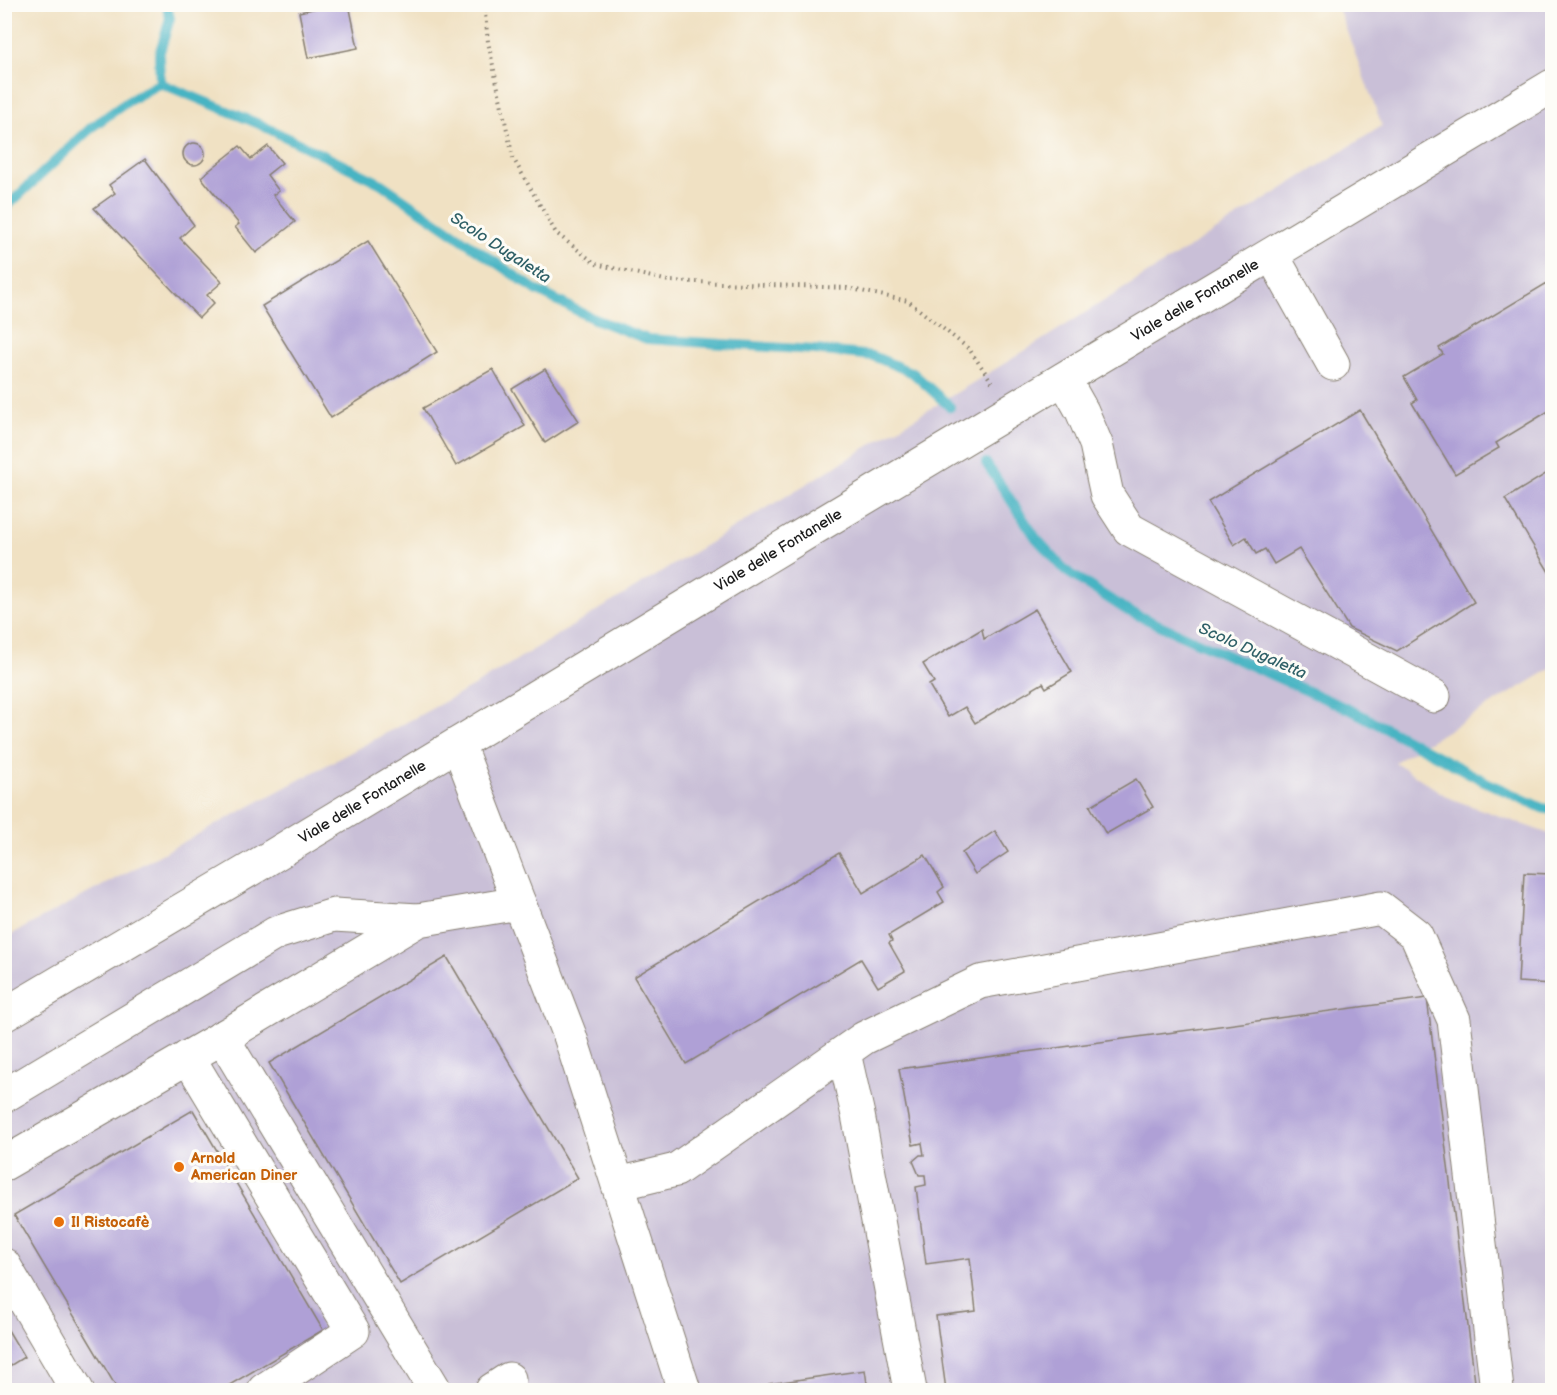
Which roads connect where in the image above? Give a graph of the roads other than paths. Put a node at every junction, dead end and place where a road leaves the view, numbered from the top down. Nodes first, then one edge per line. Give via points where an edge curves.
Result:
1 (1552, 86) edge
2 (1272, 255) junction
3 (1333, 364) dead end
4 (1064, 379) junction
5 (1434, 696) dead end
6 (458, 744) junction
7 (519, 903) junction
8 (418, 920) junction
9 (4, 1016) edge
10 (222, 1037) junction
11 (844, 1053) junction
12 (188, 1057) junction
13 (4, 1096) edge
14 (4, 1164) edge
15 (618, 1184) junction
16 (4, 1265) edge
17 (77, 1390) edge
18 (264, 1390) edge
19 (435, 1390) edge
20 (684, 1390) edge
21 (910, 1390) edge
22 (1497, 1390) edge

1 - 2 main road, Viale delle Fontanelle
2 - 3 main road
2 - 4 main road, Viale delle Fontanelle
4 - 5 main road via 1096,444 1107,495 1129,529
4 - 6 main road, Viale delle Fontanelle
6 - 7 main road
6 - 9 main road, Viale delle Fontanelle
7 - 8 main road
7 - 15 main road via 570,1036
8 - 10 main road
8 - 13 main road via 334,915 276,933
10 - 12 main road
10 - 19 main road
11 - 15 main road via 676,1170
11 - 21 main road
11 - 22 main road via 864,1038 980,982 1381,908 1416,935 1454,1020
12 - 14 main road
12 - 18 main road via 353,1332
15 - 20 main road
16 - 17 main road

